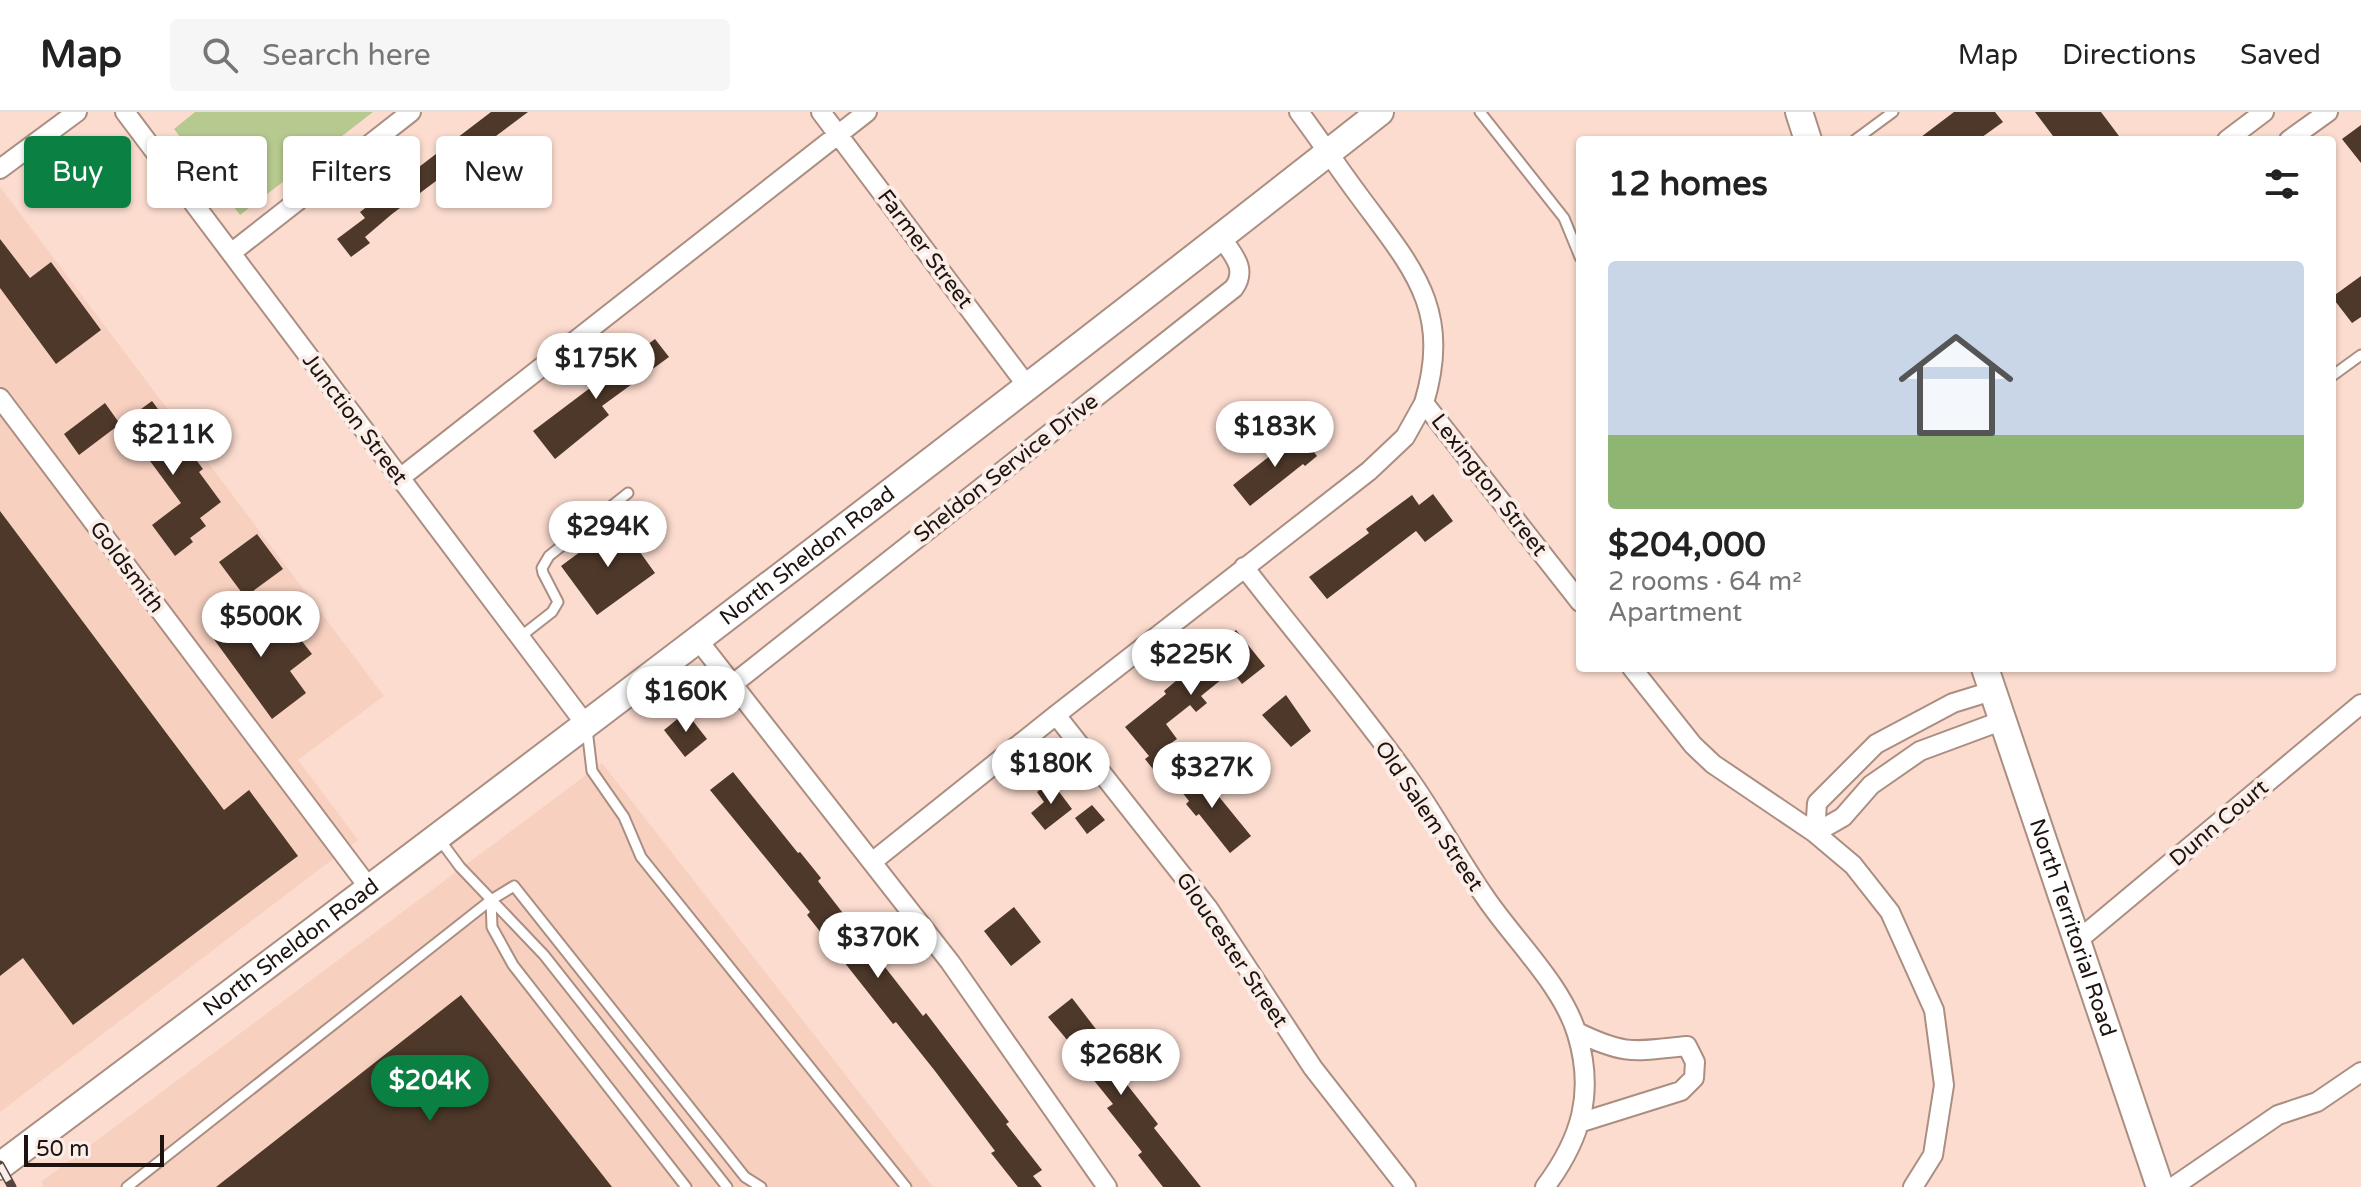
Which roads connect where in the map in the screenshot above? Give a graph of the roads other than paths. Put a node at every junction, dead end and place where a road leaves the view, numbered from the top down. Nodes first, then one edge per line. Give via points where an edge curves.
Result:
1 (77, 112) edge
2 (125, 112) edge
3 (411, 112) edge
4 (821, 112) edge
5 (867, 112) edge
6 (1299, 112) edge
7 (1380, 112) edge
8 (1480, 112) edge
9 (1799, 112) edge
10 (1893, 112) edge
11 (2264, 112) edge
12 (2328, 112) edge
13 (838, 135) junction
14 (1807, 136) edge
15 (1860, 136) edge
16 (2232, 136) edge
17 (2295, 136) edge
18 (1327, 153) junction
19 (0, 169) edge
20 (1221, 237) junction
21 (1576, 247) edge
22 (231, 253) junction
23 (2361, 355) edge
24 (2336, 373) edge
25 (1028, 387) junction
26 (0, 399) edge
27 (1424, 403) junction
28 (400, 478) junction
29 (628, 493) dead end
30 (1244, 567) junction
31 (1576, 597) edge
32 (520, 637) junction
33 (698, 640) junction
34 (1635, 672) edge
35 (1988, 679) edge
36 (733, 684) junction
37 (2361, 704) edge
38 (1056, 715) junction
39 (2001, 721) junction
40 (586, 725) junction
41 (1815, 833) junction
42 (438, 837) junction
43 (872, 862) junction
44 (370, 889) junction
45 (491, 900) junction
46 (2077, 941) junction
47 (1577, 1032) junction
48 (2361, 1072) edge
49 (1582, 1122) junction
50 (0, 1166) edge
51 (127, 1187) edge
52 (686, 1187) edge
53 (727, 1187) edge
54 (761, 1187) edge
55 (906, 1187) edge
56 (1107, 1187) edge
57 (1406, 1187) edge
58 (1545, 1187) edge
59 (1913, 1187) edge
60 (2160, 1187) edge
61 (2173, 1187) edge

1 - 19 street
2 - 22 street, Junction Street
3 - 22 street
4 - 13 street, Farmer Street
5 - 13 street
6 - 18 street, Lexington Street
7 - 18 main road, North Sheldon Road
8 - 21 lane via 1564,218
9 - 14 main road
10 - 15 lane
11 - 16 street
12 - 17 street
13 - 25 street, Farmer Street
13 - 28 street
18 - 20 main road, North Sheldon Road
18 - 27 street, Lexington Street via 1425,294 1434,350
20 - 25 main road, North Sheldon Road
20 - 36 street, Sheldon Service Drive via 1240,265 1234,288
22 - 28 street, Junction Street
23 - 24 lane
25 - 33 main road, North Sheldon Road
26 - 44 street, Goldsmith
27 - 30 street via 1405,437 1369,471
27 - 31 street, Lexington Street
28 - 32 street, Junction Street
29 - 32 lane via 549,556 542,568 558,602
30 - 38 street
30 - 47 street, Old Salem Street via 1406,773
32 - 40 street, Junction Street
33 - 36 street
33 - 40 main road, North Sheldon Road
34 - 41 street via 1713,764
35 - 39 main road, North Territorial Road
35 - 41 street via 1876,744 1817,803
36 - 43 street
37 - 46 street, Dunn Court
38 - 43 street
38 - 57 street, Gloucester Street via 1208,908 1313,1068
39 - 41 street via 1920,751 1871,785 1843,817
39 - 46 main road, North Territorial Road
40 - 42 main road, North Sheldon Road
40 - 55 lane via 592,771 624,817 641,857
41 - 59 street via 1853,865 1890,912 1934,1010 1944,1085 1933,1155
42 - 44 main road, North Sheldon Road
42 - 45 lane
43 - 56 street via 950,962
44 - 50 main road, North Sheldon Road
45 - 51 lane
45 - 52 lane via 492,927 513,965
45 - 53 lane via 544,955
45 - 54 lane via 514,886 745,1177
46 - 60 main road, North Territorial Road
47 - 49 street, Old Salem Street via 1585,1075
47 - 49 street via 1607,1047 1633,1052 1687,1046 1695,1062 1694,1078 1681,1091
48 - 61 street via 2317,1102 2278,1115
49 - 58 street, Old Salem Street

